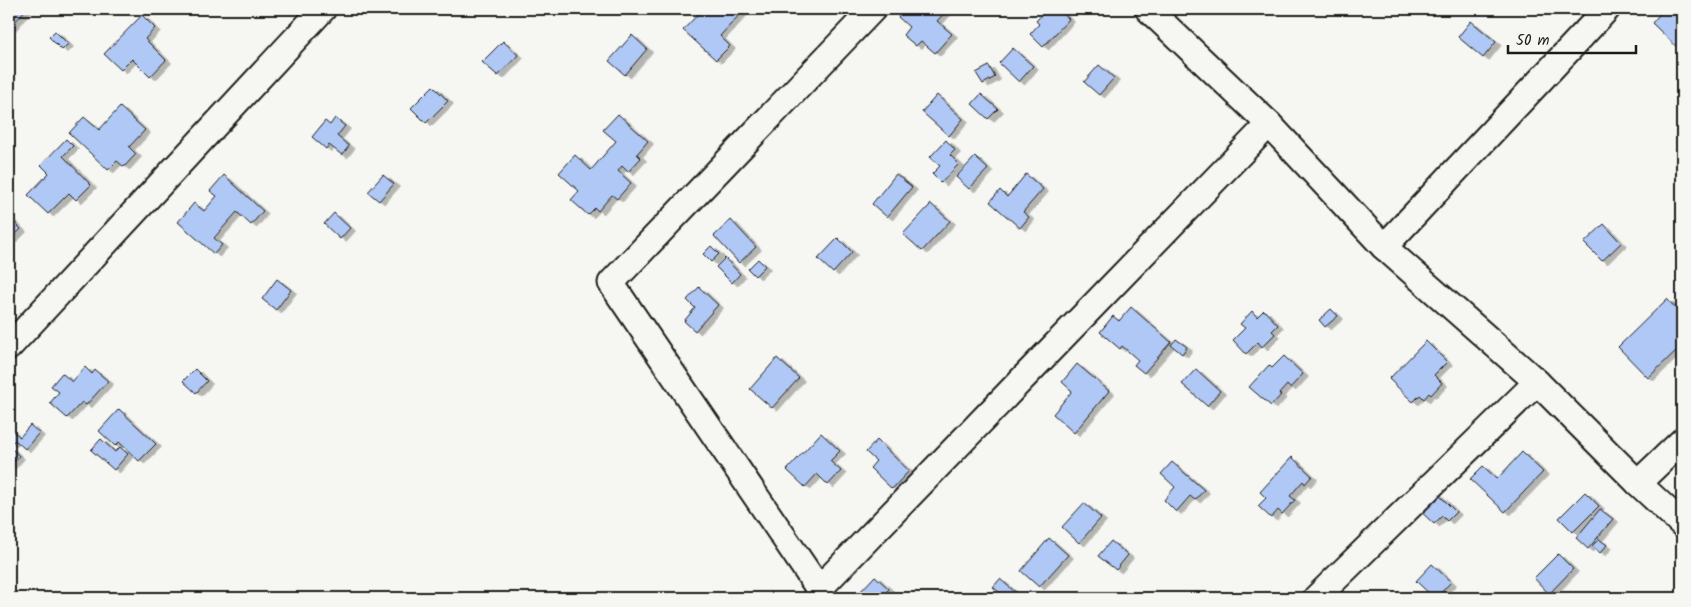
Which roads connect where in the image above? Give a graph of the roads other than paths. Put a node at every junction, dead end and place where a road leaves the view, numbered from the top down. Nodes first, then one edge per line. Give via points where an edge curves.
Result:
1 (323, 9) edge
2 (873, 9) edge
3 (1148, 9) edge
4 (1607, 9) edge
5 (1269, 124) junction
6 (1384, 247) junction
7 (9, 347) edge
8 (1537, 382) junction
9 (1682, 441) edge
10 (1638, 483) junction
11 (1682, 524) edge
12 (1316, 598) edge

1 - 7 street
2 - 5 street via 611,283 819,589
3 - 5 street
4 - 6 street
5 - 6 street
6 - 8 street
8 - 10 street
8 - 12 street
9 - 10 street
10 - 11 street

